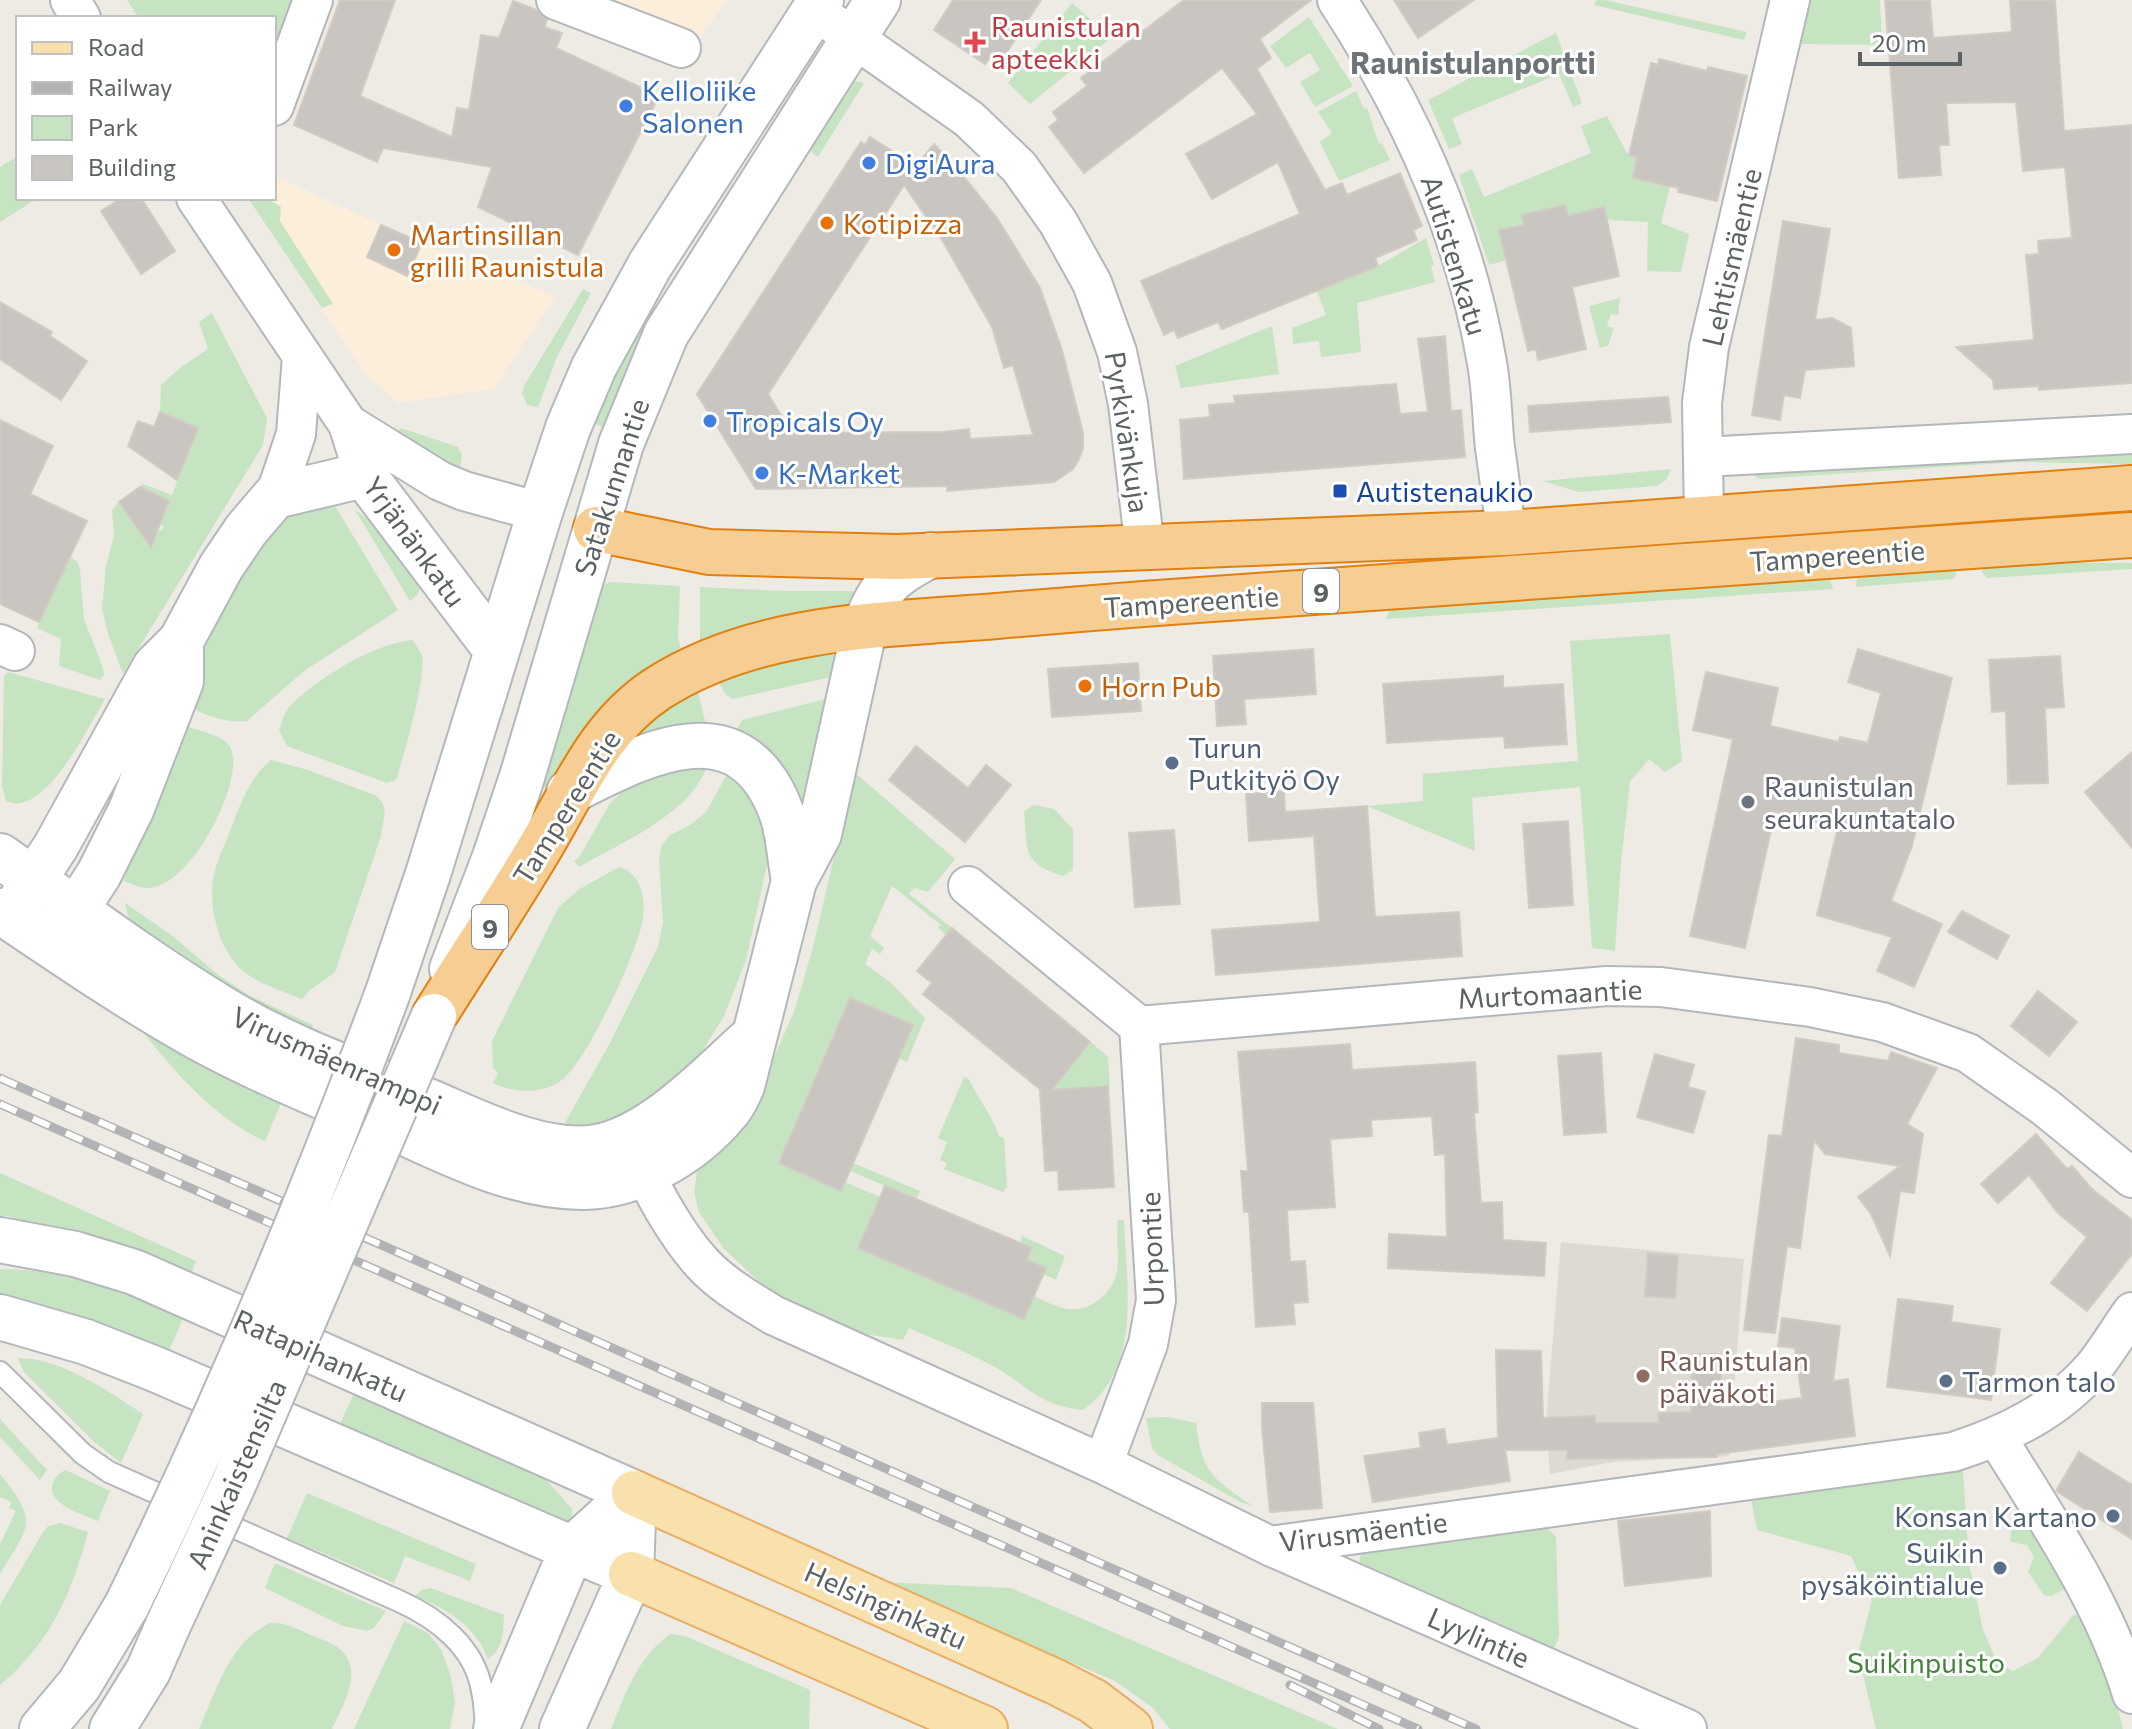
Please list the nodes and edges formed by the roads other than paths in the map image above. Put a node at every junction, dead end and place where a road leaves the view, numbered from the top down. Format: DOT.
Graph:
graph roads {
  1 [pos="313,0"];
  2 [pos="556,0"];
  3 [pos="878,0"];
  4 [pos="1337,0"];
  5 [pos="1790,0"];
  6 [pos="817,5"];
  7 [pos="854,37"];
  8 [pos="681,48"];
  9 [pos="276,101"];
  10 [pos="197,200"];
  11 [pos="302,357"];
  12 [pos="348,424"];
  13 [pos="2132,434"];
  14 [pos="1703,457"];
  15 [pos="364,475"];
  16 [pos="2132,488"];
  17 [pos="275,496"];
  18 [pos="540,512"];
  19 [pos="1704,517"];
  20 [pos="596,529"];
  21 [pos="1506,533"];
  22 [pos="2132,535"];
  23 [pos="1145,549"];
  24 [pos="931,555"];
  25 [pos="865,626"];
  26 [pos="181,641"];
  27 [pos="497,651"];
  28 [pos="569,792"];
  29 [pos="17,868"];
  30 [pos="794,881"];
  31 [pos="968,886"];
  32 [pos="76,909"];
  33 [pos="5,914"];
  34 [pos="52,946"];
  35 [pos="387,995"];
  36 [pos="434,1016"];
  37 [pos="1139,1026"];
  38 [pos="635,1155"];
  39 [pos="2132,1178"];
  40 [pos="0,1240"];
  41 [pos="2132,1312"];
  42 [pos="0,1317"];
  43 [pos="0,1372"];
  44 [pos="1997,1438"];
  45 [pos="1103,1464"];
  46 [pos="634,1493"];
  47 [pos="1270,1546"];
  48 [pos="572,1549"];
  49 [pos="631,1574"];
  50 [pos="2132,1694"];
  51 [pos="42,1729"];
  52 [pos="112,1729"];
  53 [pos="486,1729"];
  54 [pos="496,1729"];
  55 [pos="562,1729"];
  56 [pos="985,1729"];
  57 [pos="1130,1729"];
  58 [pos="1687,1729"];
  1 -- 9 [label="street"];
  2 -- 8 [label="street"];
  3 -- 7 [label="main road, Satakunnantie"];
  4 -- 21 [label="street, Autistenkatu"];
  5 -- 14 [label="street, Lehtismäentie"];
  6 -- 7 [label="street, Pyrkivänkuja"];
  6 -- 18 [label="main road, Satakunnantie"];
  7 -- 20 [label="main road, Satakunnantie"];
  7 -- 23 [label="street, Pyrkivänkuja"];
  10 -- 11 [label="street, Yrjänänkatu"];
  11 -- 12 [label="street, Yrjänänkatu"];
  11 -- 17 [label="street"];
  12 -- 15 [label="street, Yrjänänkatu"];
  12 -- 18 [label="street, Yrjänänkatu"];
  13 -- 14 [label="street"];
  14 -- 19 [label="street, Lehtismäentie"];
  15 -- 17 [label="main road"];
  15 -- 27 [label="main road, Yrjänänkatu"];
  16 -- 19 [label="highway, Tampereentie / 9"];
  17 -- 26 [label="main road"];
  18 -- 20 [label="main road, 9"];
  18 -- 27 [label="main road, Satakunnantie"];
  19 -- 21 [label="highway, Tampereentie / 9"];
  20 -- 24 [label="highway, Tampereentie / 9"];
  20 -- 36 [label="main road, Satakunnantie / 9"];
  21 -- 23 [label="highway, Tampereentie / 9"];
  22 -- 25 [label="highway, Tampereentie / 9"];
  23 -- 24 [label="highway, Tampereentie / 9"];
  24 -- 25 [label="main road"];
  25 -- 28 [label="highway, Tampereentie / 9"];
  25 -- 30 [label="main road"];
  26 -- 29 [label="main road"];
  26 -- 32 [label="main road"];
  27 -- 35 [label="main road, Satakunnantie"];
  28 -- 30 [label="main road"];
  28 -- 36 [label="highway, Tampereentie / 9"];
  29 -- 32 [label="main road, Virusmäenramppi"];
  29 -- 33 [label="main road"];
  30 -- 38 [label="main road"];
  31 -- 37 [label="street"];
  32 -- 34 [label="main road"];
  32 -- 38 [label="main road, Virusmäenramppi"];
  33 -- 34 [label="main road, Virusmäenramppi"];
  34 -- 38 [label="main road, Virusmäenramppi"];
  35 -- 51 [label="main road, Aninkaistensilta, bridge"];
  36 -- 52 [label="main road, Aninkaistensilta / 9, bridge"];
  37 -- 39 [label="street, Murtomaantie"];
  37 -- 45 [label="street, Urpontie"];
  38 -- 45 [label="street, Virusmäentie"];
  40 -- 46 [label="main road, Ratapihankatu"];
  41 -- 44 [label="street, Virusmäentie"];
  42 -- 48 [label="main road"];
  43 -- 53 [label="lane"];
  44 -- 47 [label="street, Virusmäentie"];
  44 -- 50 [label="street"];
  45 -- 47 [label="street, Virusmäentie"];
  46 -- 48 [label="main road"];
  46 -- 49 [label="main road"];
  46 -- 57 [label="main road, Helsinginkatu"];
  47 -- 58 [label="street, Lyylintie"];
  48 -- 49 [label="main road"];
  48 -- 54 [label="main road"];
  49 -- 55 [label="main road"];
  49 -- 56 [label="main road"];
}
